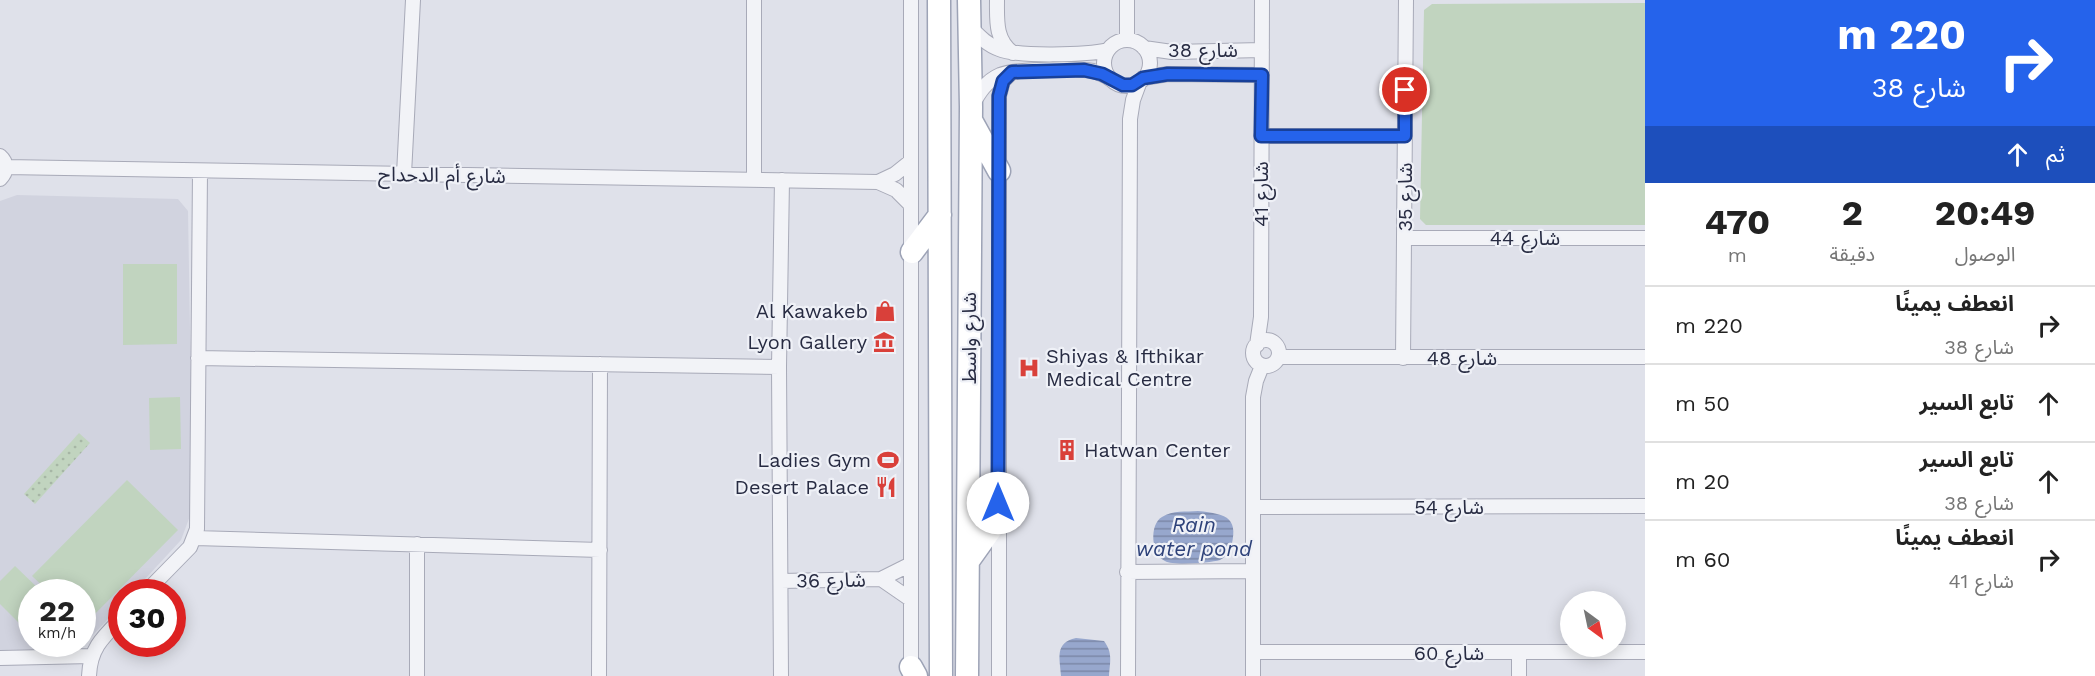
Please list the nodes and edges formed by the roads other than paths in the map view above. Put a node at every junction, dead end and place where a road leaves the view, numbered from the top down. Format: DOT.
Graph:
graph roads {
  1 [pos="413,0"];
  2 [pos="754,0"];
  3 [pos="911,0"];
  4 [pos="939,0"];
  5 [pos="969,0"];
  6 [pos="998,0"];
  7 [pos="1127,0"];
  8 [pos="1262,0"];
  9 [pos="1406,0"];
  10 [pos="969,25"];
  11 [pos="1127,40"];
  12 [pos="1144,48"];
  13 [pos="1108,50"];
  14 [pos="1262,50"];
  15 [pos="1013,53"];
  16 [pos="1012,72"];
  17 [pos="1262,75"];
  18 [pos="1142,79"];
  19 [pos="1112,80"];
  20 [pos="971,113"];
  21 [pos="1130,119"];
  22 [pos="1261,136"];
  23 [pos="1405,136"];
  24 [pos="910,162"];
  25 [pos="2,167"];
  26 [pos="200,171"];
  27 [pos="999,171"];
  28 [pos="404,174"];
  29 [pos="754,180"];
  30 [pos="782,180"];
  31 [pos="878,182"];
  32 [pos="910,204"];
  33 [pos="940,214"];
  34 [pos="1404,238"];
  35 [pos="1645,238"];
  36 [pos="912,252"];
  37 [pos="1261,317"];
  38 [pos="1271,342"];
  39 [pos="1257,345"];
  40 [pos="1279,357"];
  41 [pos="1645,357"];
  42 [pos="198,358"];
  43 [pos="1403,358"];
  44 [pos="600,364"];
  45 [pos="1262,366"];
  46 [pos="779,367"];
  47 [pos="1645,506"];
  48 [pos="1253,507"];
  49 [pos="998,519"];
  50 [pos="195,538"];
  51 [pos="417,544"];
  52 [pos="600,550"];
  53 [pos="968,561"];
  54 [pos="909,565"];
  55 [pos="1253,571"];
  56 [pos="1127,572"];
  57 [pos="159,579"];
  58 [pos="881,579"];
  59 [pos="781,581"];
  60 [pos="910,599"];
  61 [pos="108,632"];
  62 [pos="96,648"];
  63 [pos="1253,652"];
  64 [pos="1645,652"];
  65 [pos="1519,653"];
  66 [pos="46,657"];
  67 [pos="91,657"];
  68 [pos="0,658"];
  69 [pos="912,673"];
  70 [pos="89,676"];
  71 [pos="417,676"];
  72 [pos="599,676"];
  73 [pos="781,676"];
  74 [pos="940,676"];
  75 [pos="967,676"];
  76 [pos="999,676"];
  77 [pos="1128,676"];
  78 [pos="1253,676"];
  79 [pos="1519,676"];
  1 -- 28 [label="street"];
  2 -- 29 [label="street"];
  3 -- 24 [label="street"];
  4 -- 33 [label="main road, شارع واسط"];
  5 -- 10 [label="main road, شارع واسط"];
  6 -- 15 [label="street"];
  7 -- 11 [label="street"];
  8 -- 14 [label="street, شارع 41"];
  9 -- 23 [label="street, شارع 35"];
  10 -- 15 [label="street"];
  10 -- 20 [label="main road, شارع واسط"];
  11 -- 12 [label="street"];
  11 -- 13 [label="street"];
  12 -- 14 [label="street, شارع 38"];
  12 -- 18 [label="street"];
  13 -- 15 [label="street"];
  13 -- 19 [label="street"];
  14 -- 17 [label="street, شارع 41"];
  16 -- 19 [label="street"];
  16 -- 20 [label="street"];
  16 -- 27 [label="street"];
  17 -- 18 [label="street, شارع 38"];
  17 -- 22 [label="street, شارع 41"];
  18 -- 19 [label="street"];
  18 -- 21 [label="street"];
  19 -- 21 [label="street"];
  20 -- 27 [label="main road"];
  20 -- 53 [label="main road, شارع واسط"];
  21 -- 56 [label="street"];
  22 -- 23 [label="street"];
  22 -- 37 [label="street, شارع 41"];
  23 -- 34 [label="street, شارع 35"];
  24 -- 31 [label="street"];
  24 -- 32 [label="street"];
  25 -- 26 [label="street, شارع أم الدحداح"];
  26 -- 28 [label="street, شارع أم الدحداح"];
  26 -- 42 [label="street"];
  27 -- 49 [label="street"];
  28 -- 29 [label="street, شارع أم الدحداح"];
  29 -- 30 [label="street, شارع أم الدحداح"];
  30 -- 31 [label="street, شارع أم الدحداح"];
  30 -- 46 [label="street"];
  31 -- 32 [label="street, شارع أم الدحداح"];
  32 -- 36 [label="street"];
  33 -- 36 [label="main road"];
  33 -- 74 [label="main road, شارع واسط"];
  34 -- 35 [label="street, شارع 44"];
  34 -- 43 [label="street, شارع 35"];
  36 -- 54 [label="street"];
  37 -- 38 [label="street, شارع 41"];
  37 -- 39 [label="street, شارع 41"];
  38 -- 39 [label="street"];
  38 -- 40 [label="street"];
  39 -- 45 [label="street"];
  40 -- 43 [label="street, شارع 48"];
  40 -- 45 [label="street"];
  41 -- 43 [label="street, شارع 48"];
  42 -- 44 [label="street"];
  42 -- 50 [label="street"];
  44 -- 46 [label="street"];
  44 -- 52 [label="street"];
  45 -- 48 [label="street"];
  46 -- 59 [label="street"];
  47 -- 48 [label="street, شارع 54"];
  48 -- 55 [label="street"];
  49 -- 53 [label="main road"];
  49 -- 76 [label="street"];
  50 -- 51 [label="street"];
  50 -- 57 [label="street"];
  51 -- 52 [label="street"];
  51 -- 71 [label="street"];
  52 -- 72 [label="street"];
  53 -- 75 [label="main road, شارع واسط"];
  54 -- 58 [label="street, شارع 36"];
  54 -- 60 [label="street"];
  55 -- 56 [label="street"];
  55 -- 63 [label="street"];
  56 -- 77 [label="street"];
  58 -- 59 [label="street, شارع 36"];
  58 -- 60 [label="street, شارع 36"];
  59 -- 73 [label="street"];
  60 -- 69 [label="street"];
  61 -- 62 [label="street"];
  63 -- 65 [label="street, شارع 60"];
  63 -- 78 [label="street"];
  64 -- 65 [label="street, شارع 60"];
  65 -- 79 [label="street"];
  66 -- 68 [label="street"];
  67 -- 70 [label="street"];
}
